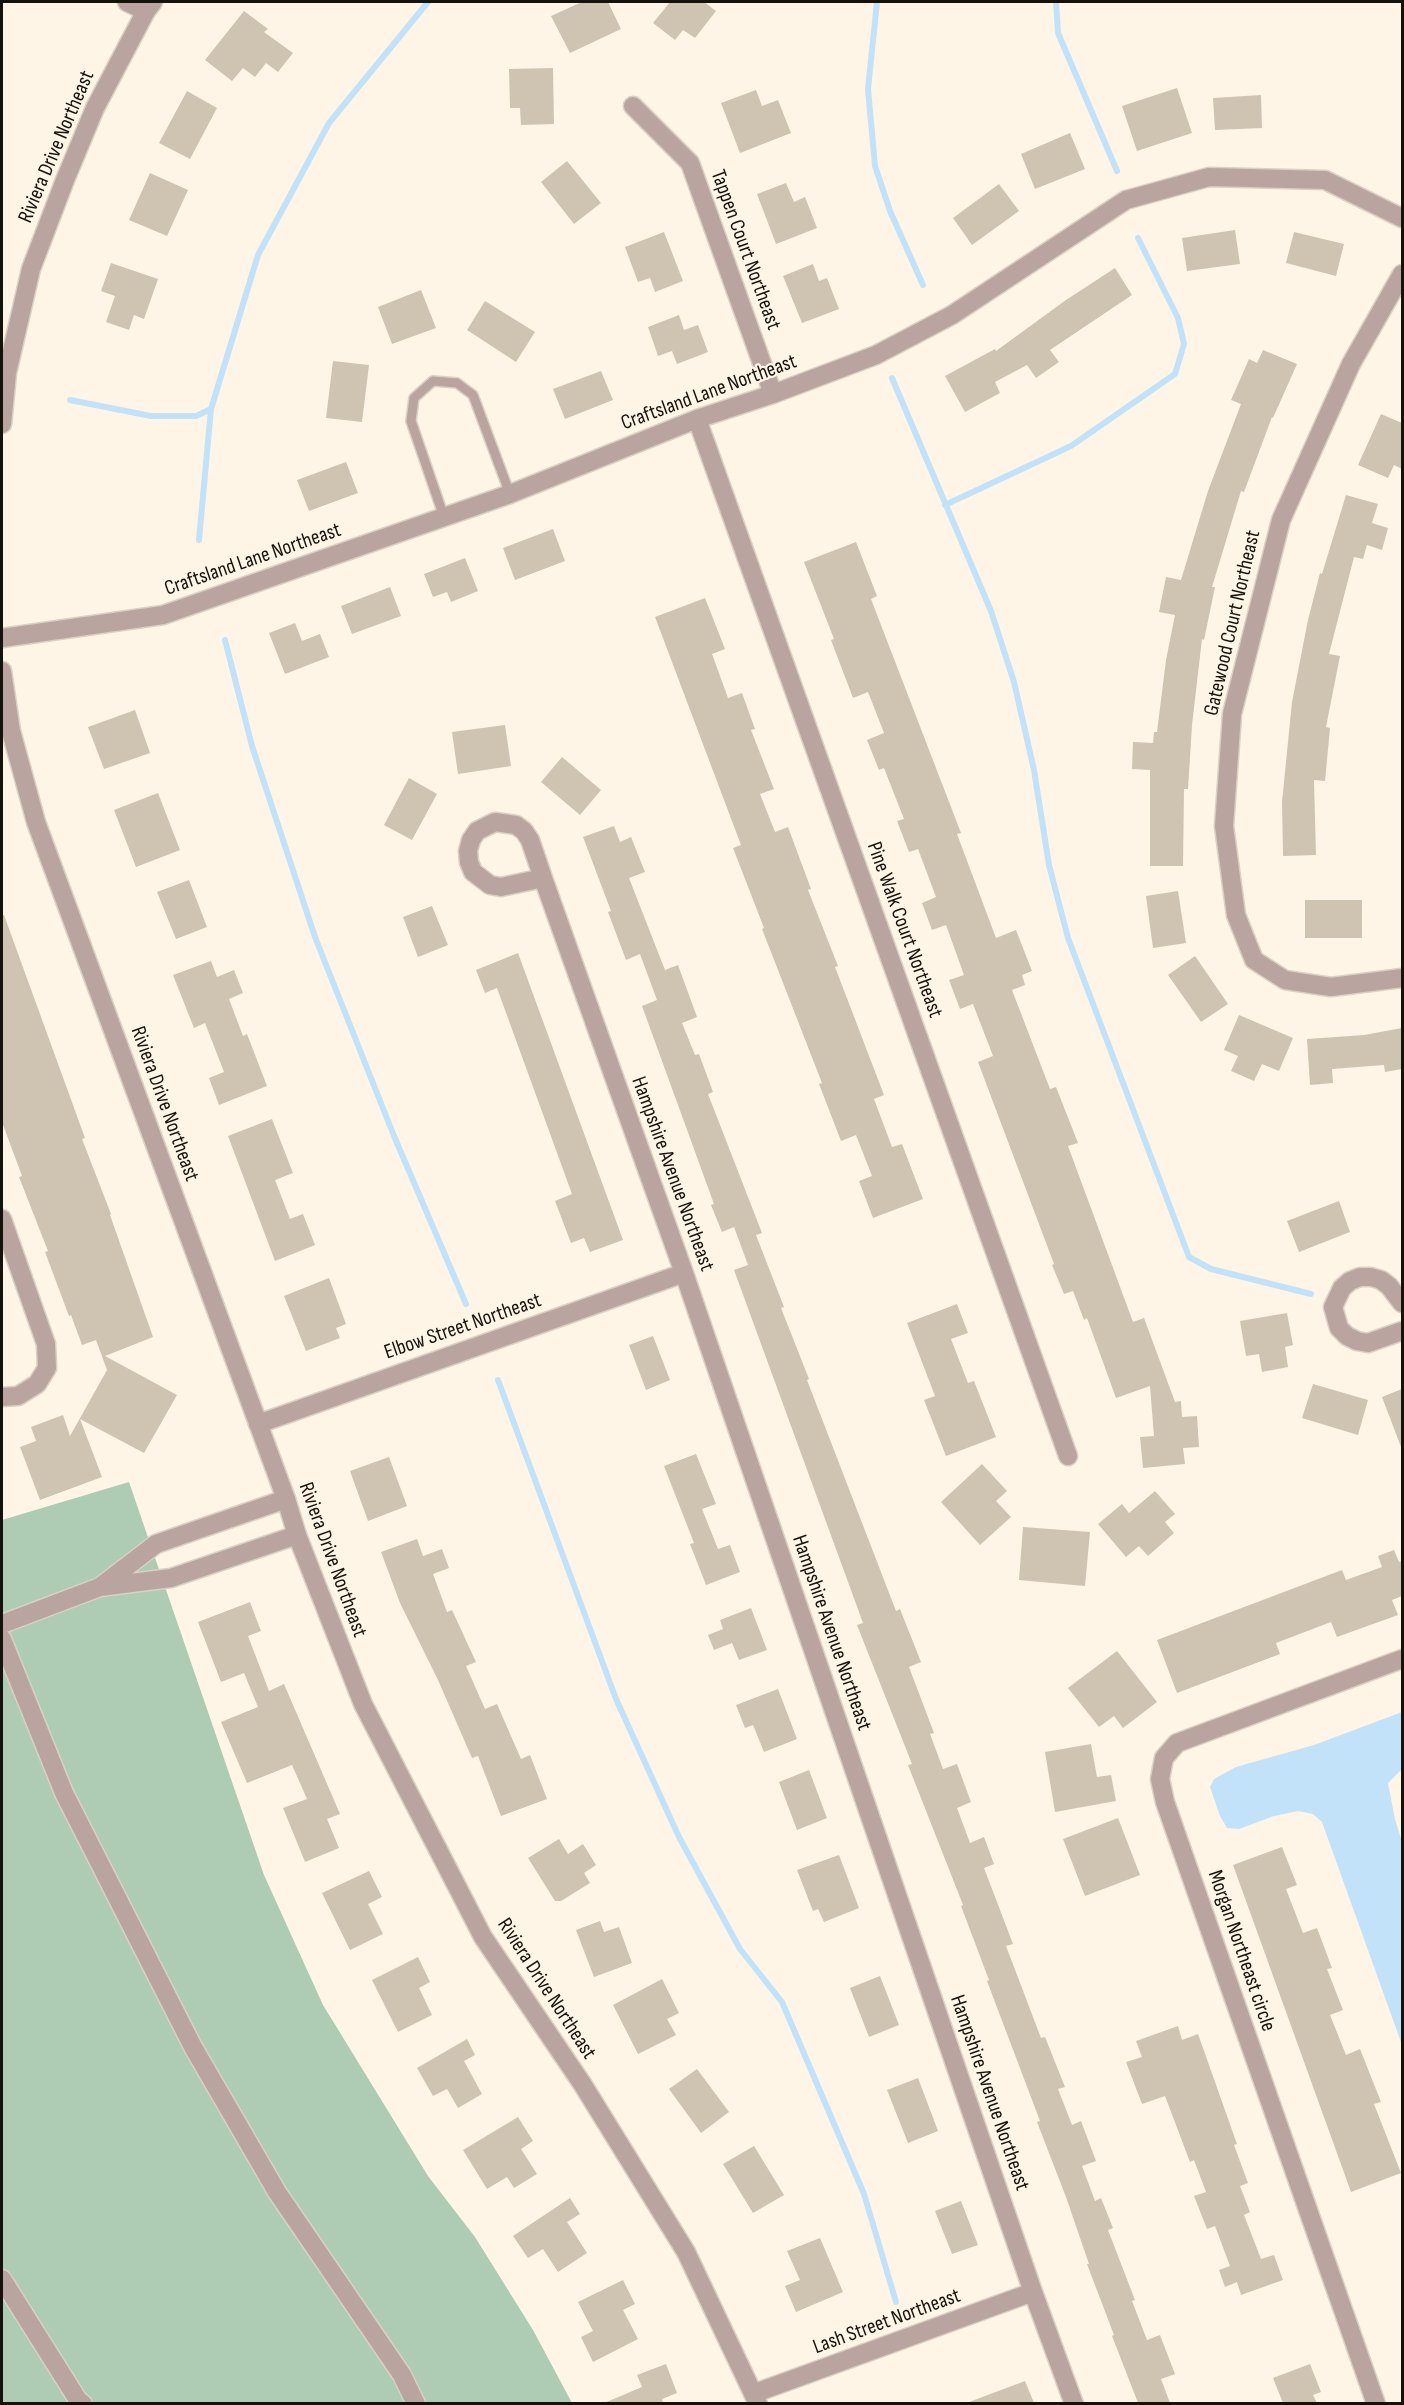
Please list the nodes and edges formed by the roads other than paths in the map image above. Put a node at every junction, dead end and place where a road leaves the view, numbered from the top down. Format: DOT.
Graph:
graph roads {
  1 [pos="127,2"];
  2 [pos="149,6"];
  3 [pos="633,105"];
  4 [pos="1402,218"];
  5 [pos="1402,273"];
  6 [pos="773,394"];
  7 [pos="697,419"];
  8 [pos="2,424"];
  9 [pos="510,494"];
  10 [pos="444,517"];
  11 [pos="2,638"];
  12 [pos="2,670"];
  13 [pos="543,878"];
  14 [pos="1402,978"];
  15 [pos="2,1219"];
  16 [pos="684,1274"];
  17 [pos="1402,1303"];
  18 [pos="1402,1331"];
  19 [pos="2,1397"];
  20 [pos="258,1424"];
  21 [pos="1068,1456"];
  22 [pos="286,1499"];
  23 [pos="297,1535"];
  24 [pos="100,1587"];
  25 [pos="2,1624"];
  26 [pos="2,1639"];
  27 [pos="1402,1659"];
  28 [pos="2,2279"];
  29 [pos="1033,2292"];
  30 [pos="757,2398"];
  31 [pos="83,2403"];
  32 [pos="416,2403"];
  33 [pos="1074,2403"];
  34 [pos="1376,2403"];
  1 -- 2 [label="street"];
  2 -- 8 [label="street, Riviera Drive Northeast"];
  3 -- 6 [label="street, Tappen Court Northeast"];
  4 -- 6 [label="street, Craftsland Lane Northeast"];
  5 -- 14 [label="street, Gatewood Court Northeast"];
  6 -- 7 [label="street, Craftsland Lane Northeast"];
  7 -- 9 [label="street, Craftsland Lane Northeast"];
  7 -- 21 [label="street, Pine Walk Court Northeast"];
  9 -- 10 [label="street, Craftsland Lane Northeast"];
  9 -- 10 [label="lane"];
  10 -- 11 [label="street, Craftsland Lane Northeast"];
  12 -- 20 [label="street, Riviera Drive Northeast"];
  13 -- 16 [label="street, Hampshire Avenue Northeast"];
  15 -- 19 [label="street"];
  16 -- 20 [label="street, Elbow Street Northeast"];
  16 -- 29 [label="street, Hampshire Avenue Northeast"];
  17 -- 18 [label="street"];
  20 -- 22 [label="street, Riviera Drive Northeast"];
  22 -- 23 [label="street, Riviera Drive Northeast"];
  22 -- 24 [label="street"];
  23 -- 24 [label="street"];
  23 -- 30 [label="street, Riviera Drive Northeast"];
  24 -- 25 [label="street"];
  26 -- 32 [label="street"];
  27 -- 34 [label="street, Morgan Northeast circle"];
  28 -- 31 [label="street"];
  29 -- 30 [label="street, Lash Street Northeast"];
  29 -- 33 [label="street, Hampshire Avenue Northeast"];
}
